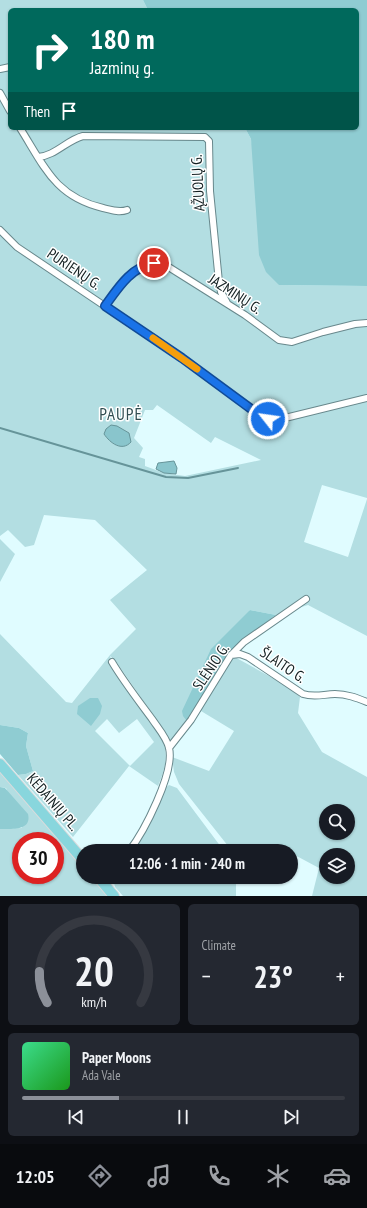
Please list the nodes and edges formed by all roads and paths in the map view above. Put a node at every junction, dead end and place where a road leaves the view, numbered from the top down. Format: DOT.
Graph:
graph roads {
  1 [pos="0,93"];
  2 [pos="8,107"];
  3 [pos="21,130"];
  4 [pos="38,156"];
  5 [pos="127,210"];
  6 [pos="0,230"];
  7 [pos="227,303"];
  8 [pos="105,306"];
  9 [pos="367,323"];
  10 [pos="367,398"];
  11 [pos="306,599"];
  12 [pos="231,655"];
  13 [pos="112,662"];
  14 [pos="367,702"];
  15 [pos="169,748"];
  16 [pos="0,764"];
  17 [pos="133,844"];
  18 [pos="76,852"];
  19 [pos="106,884"];
  20 [pos="114,896"];
  1 -- 2 [label="street"];
  3 -- 4 [label="street"];
  4 -- 5 [label="street"];
  4 -- 7 [label="street, ĄŽUOLŲ G."];
  6 -- 8 [label="street, PURIENŲ G."];
  7 -- 8 [label="street, JAZMINŲ G."];
  7 -- 9 [label="street, JAZMINŲ G."];
  8 -- 10 [label="street, PURIENŲ G."];
  11 -- 12 [label="street, SLĖNIO G."];
  12 -- 14 [label="street, ŠLAITO G."];
  12 -- 15 [label="street, SLĖNIO G."];
  13 -- 15 [label="street"];
  15 -- 17 [label="street"];
  16 -- 18 [label="main road, KĖDAINIŲ PL."];
  19 -- 20 [label="main road"];
}
